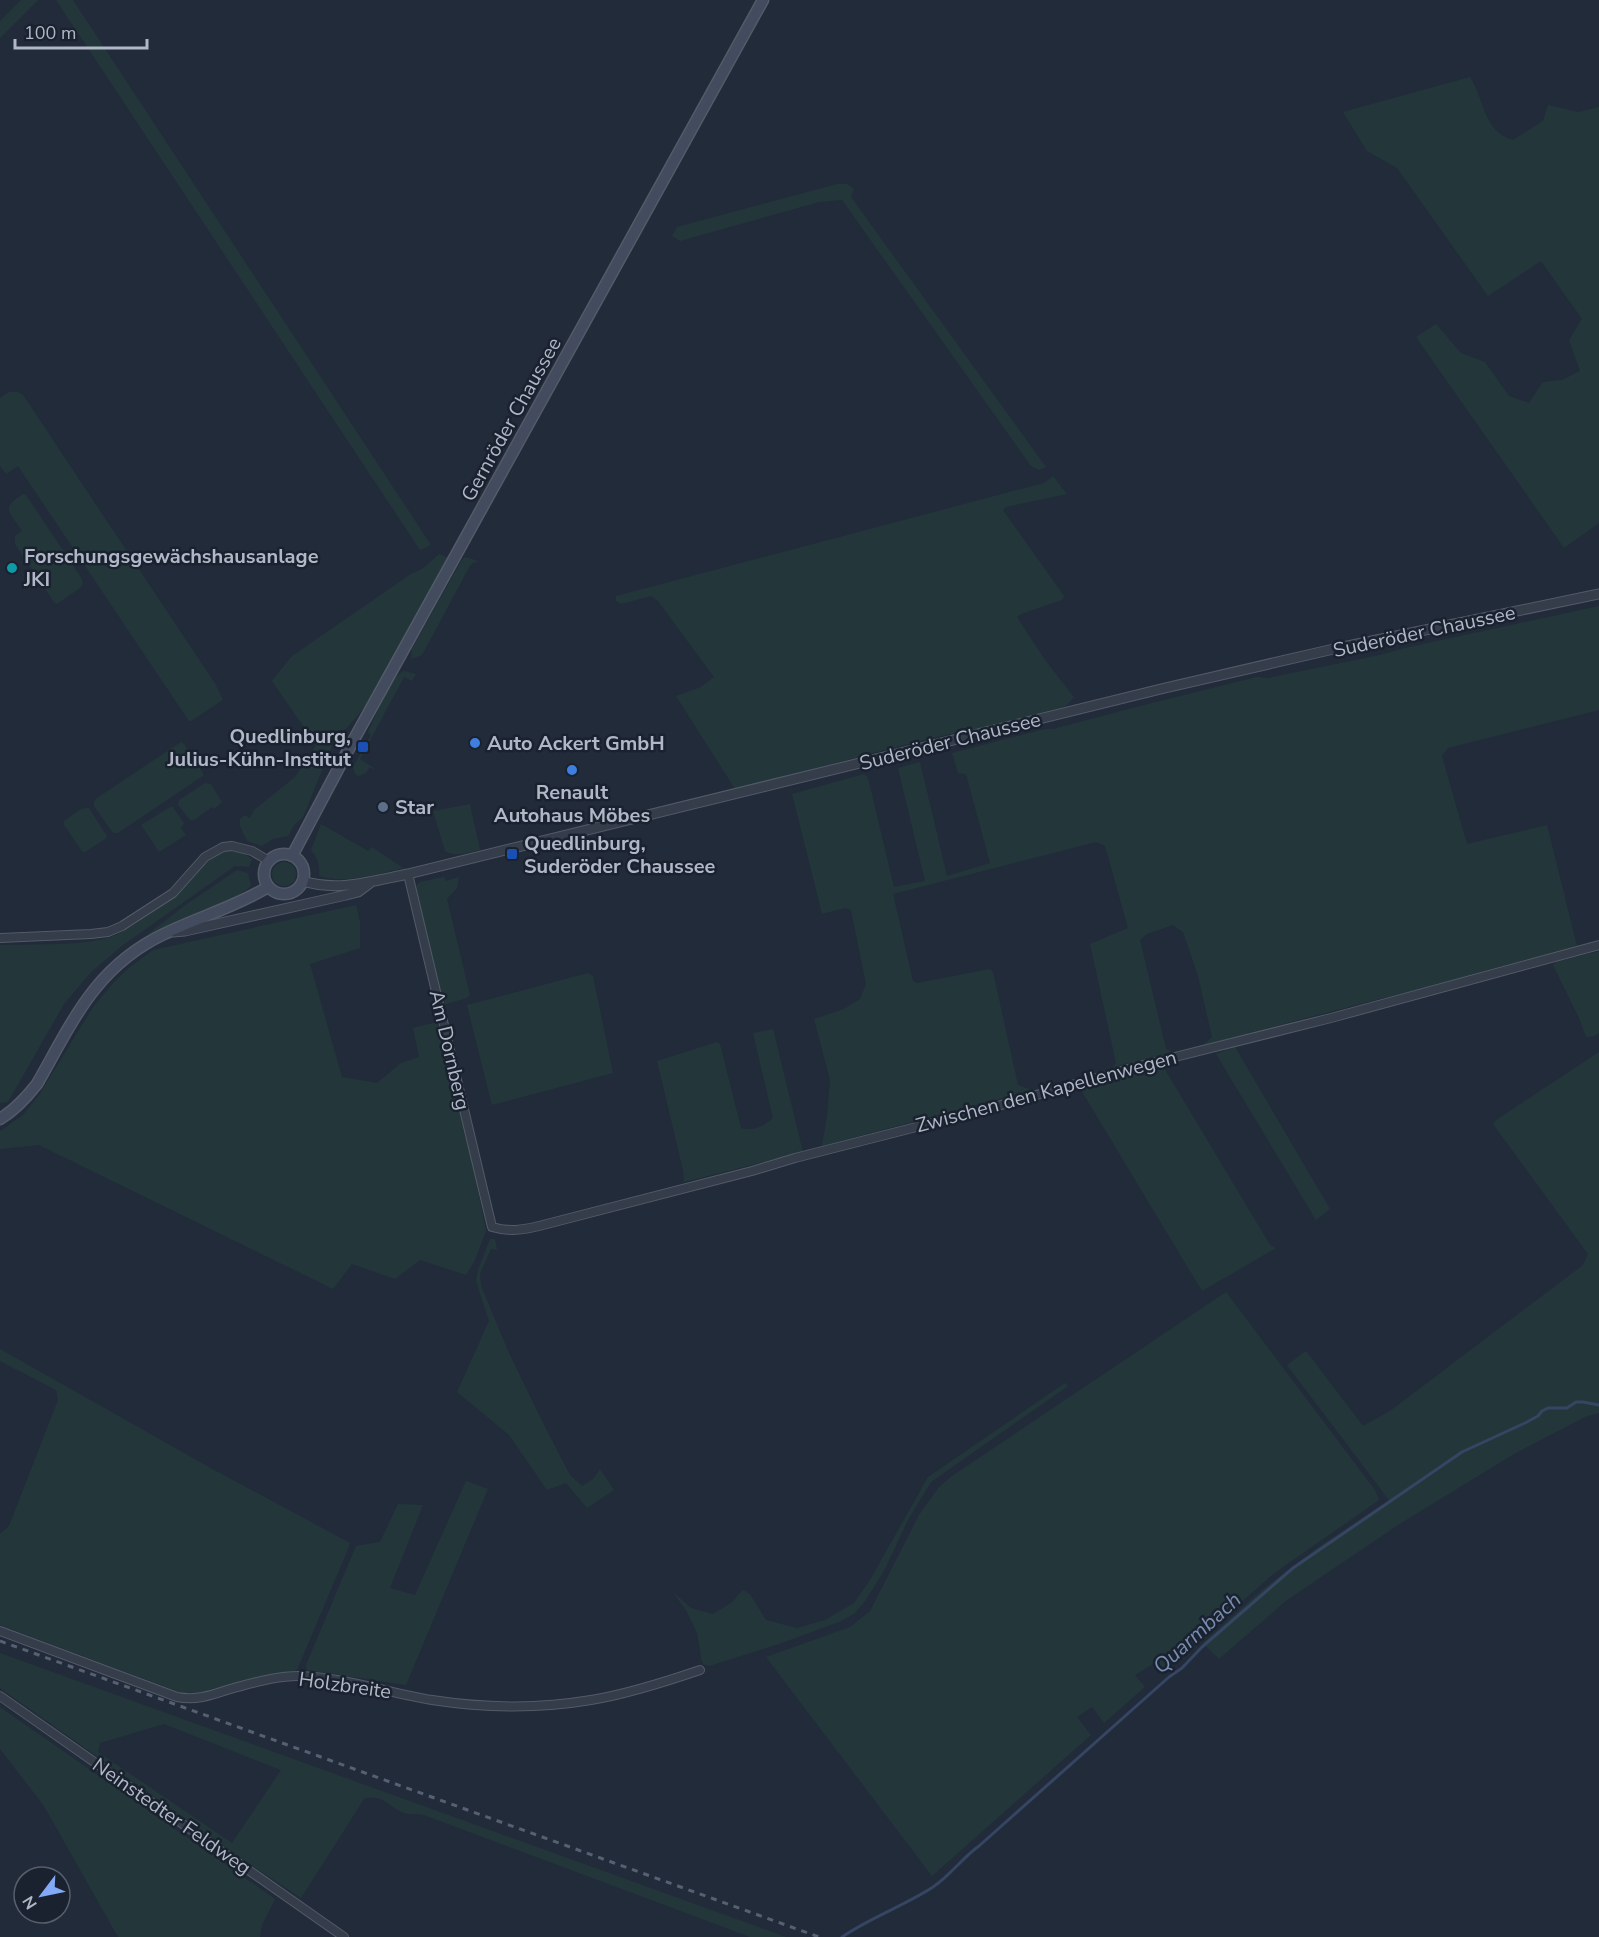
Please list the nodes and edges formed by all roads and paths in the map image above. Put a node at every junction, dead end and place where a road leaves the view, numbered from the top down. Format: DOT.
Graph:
graph roads {
  1 [pos="763,0"];
  2 [pos="1599,594"];
  3 [pos="292,856"];
  4 [pos="269,861"];
  5 [pos="408,874"];
  6 [pos="303,881"];
  7 [pos="373,881"];
  8 [pos="268,886"];
  9 [pos="167,932"];
  10 [pos="0,938"];
  11 [pos="1599,945"];
  12 [pos="0,1119"];
  13 [pos="492,1227"];
  14 [pos="0,1630"];
  15 [pos="700,1670"];
  16 [pos="0,1696"];
  17 [pos="344,1937"];
  1 -- 3 [label="main road, Gernröder Chaussee"];
  2 -- 5 [label="street, Suderöder Chaussee"];
  3 -- 4 [label="main road"];
  3 -- 6 [label="main road"];
  4 -- 8 [label="main road"];
  4 -- 10 [label="street"];
  5 -- 7 [label="street, Suderöder Chaussee"];
  5 -- 13 [label="street, Am Dornberg"];
  6 -- 7 [label="street, Suderöder Chaussee"];
  6 -- 8 [label="main road"];
  7 -- 9 [label="street"];
  8 -- 9 [label="main road"];
  9 -- 12 [label="main road"];
  11 -- 13 [label="street, Zwischen den Kapellenwegen"];
  14 -- 15 [label="street, Holzbreite"];
  16 -- 17 [label="street, Neinstedter Feldweg"];
}
